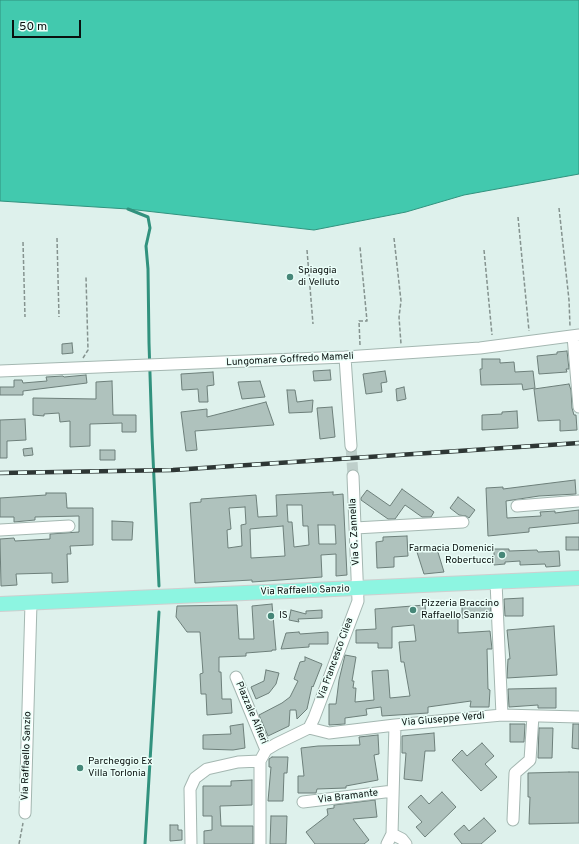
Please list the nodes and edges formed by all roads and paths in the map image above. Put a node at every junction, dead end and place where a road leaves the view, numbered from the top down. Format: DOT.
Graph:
graph roads {
  1 [pos="559,208"];
  2 [pos="518,217"];
  3 [pos="57,238"];
  4 [pos="394,238"];
  5 [pos="23,242"];
  6 [pos="360,247"];
  7 [pos="307,250"];
  8 [pos="484,250"];
  9 [pos="86,277"];
  10 [pos="25,317"];
  11 [pos="59,317"];
  12 [pos="313,324"];
  13 [pos="529,333"];
  14 [pos="574,333"];
  15 [pos="493,338"];
  16 [pos="401,344"];
  17 [pos="360,347"];
  18 [pos="345,357"];
  19 [pos="83,358"];
  20 [pos="0,371"];
  21 [pos="579,407"];
  22 [pos="351,446"];
  23 [pos="353,476"];
  24 [pos="579,501"];
  25 [pos="517,506"];
  26 [pos="463,522"];
  27 [pos="69,526"];
  28 [pos="355,528"];
  29 [pos="0,530"];
  30 [pos="579,578"];
  31 [pos="496,582"];
  32 [pos="358,589"];
  33 [pos="32,603"];
  34 [pos="0,604"];
  35 [pos="236,677"];
  36 [pos="502,715"];
  37 [pos="533,716"];
  38 [pos="579,718"];
  39 [pos="395,725"];
  40 [pos="309,728"];
  41 [pos="266,750"];
  42 [pos="260,761"];
  43 [pos="393,791"];
  44 [pos="303,802"];
  45 [pos="25,813"];
  46 [pos="513,820"];
  47 [pos="392,834"];
  48 [pos="19,844"];
  49 [pos="190,844"];
  50 [pos="260,844"];
  51 [pos="387,844"];
  52 [pos="406,844"];
  1 -- 14 [label="path"];
  2 -- 13 [label="path"];
  3 -- 11 [label="path"];
  4 -- 16 [label="path"];
  5 -- 10 [label="path"];
  6 -- 17 [label="path"];
  7 -- 12 [label="path"];
  8 -- 15 [label="path"];
  9 -- 19 [label="path"];
  14 -- 18 [label="street, Lungomare Goffredo Mameli"];
  14 -- 21 [label="street"];
  18 -- 20 [label="street, Lungomare Goffredo Mameli"];
  18 -- 22 [label="street"];
  23 -- 28 [label="street, Via G. Zannella"];
  24 -- 25 [label="street"];
  26 -- 28 [label="street"];
  27 -- 29 [label="street"];
  28 -- 32 [label="street, Via G. Zannella"];
  30 -- 31 [label="main road, Via Raffaello Sanzio"];
  31 -- 32 [label="main road, Via Raffaello Sanzio"];
  31 -- 36 [label="street"];
  32 -- 33 [label="main road, Via Raffaello Sanzio"];
  32 -- 40 [label="street, Via Francesco Cilea"];
  33 -- 34 [label="main road, Via Raffaello Sanzio"];
  33 -- 45 [label="street, Via Raffaello Sanzio"];
  35 -- 41 [label="street, Piazzale Alfieri"];
  36 -- 37 [label="street, Via Giuseppe Verdi"];
  36 -- 39 [label="street, Via Giuseppe Verdi"];
  37 -- 38 [label="street, Via Giuseppe Verdi"];
  37 -- 46 [label="street"];
  39 -- 40 [label="street, Via Giuseppe Verdi"];
  39 -- 43 [label="street, Via Bramante"];
  40 -- 41 [label="street"];
  41 -- 42 [label="street"];
  42 -- 49 [label="street"];
  42 -- 50 [label="street"];
  43 -- 44 [label="street, Via Bramante"];
  43 -- 47 [label="street, Via Bramante"];
  45 -- 48 [label="path"];
  47 -- 51 [label="street, Via Bramante"];
  47 -- 52 [label="street"];
}
